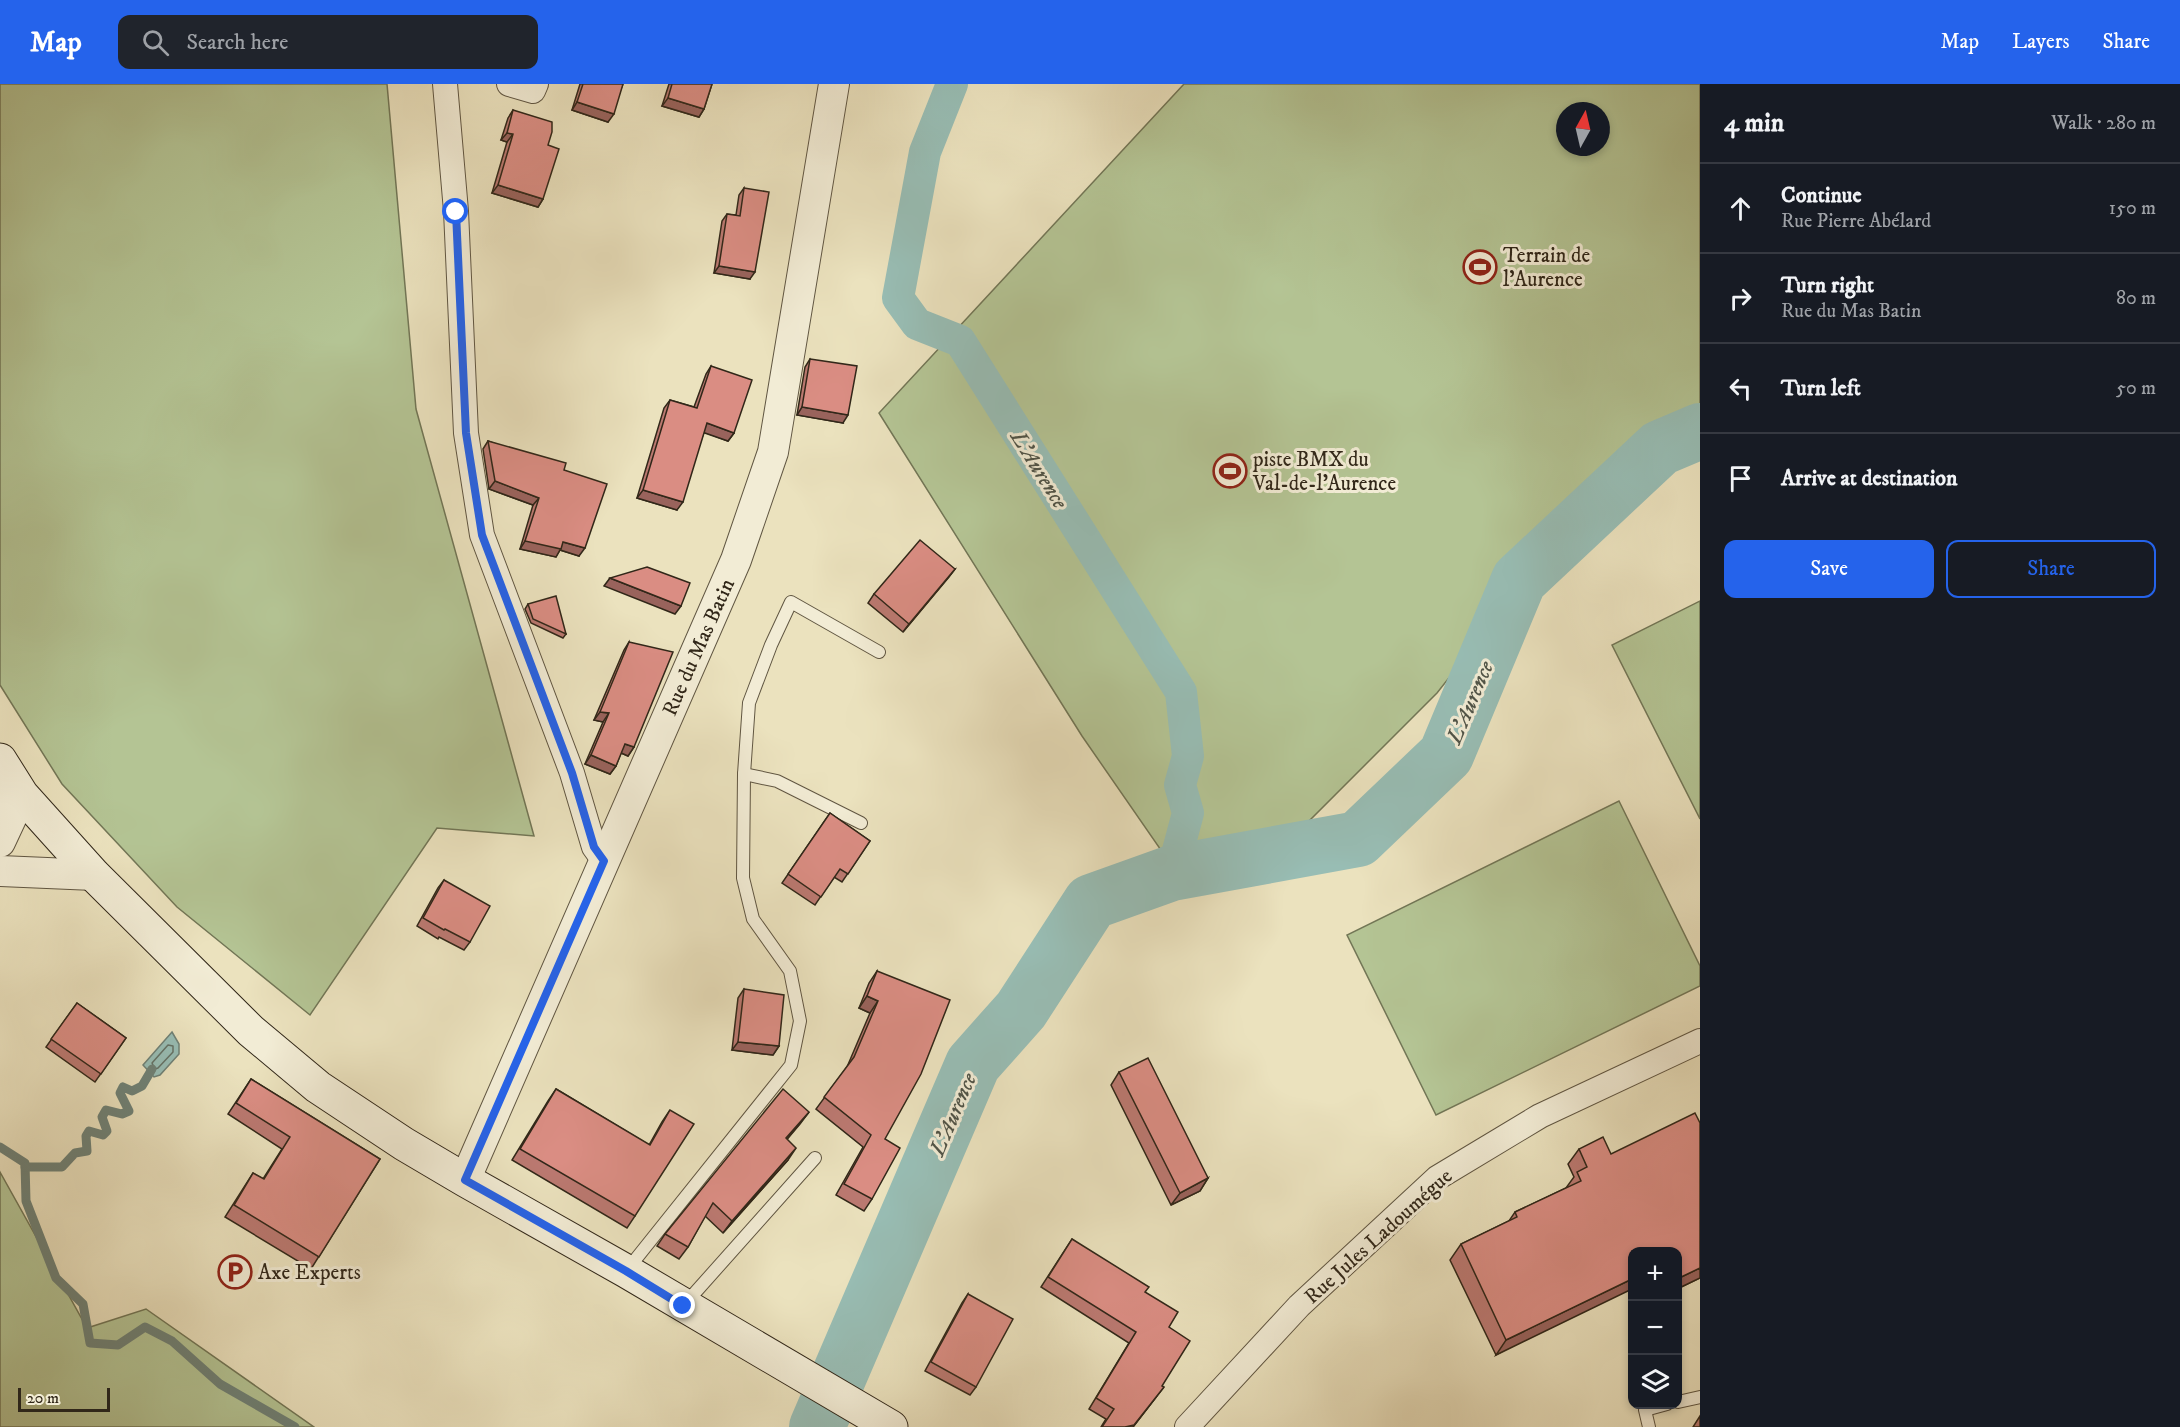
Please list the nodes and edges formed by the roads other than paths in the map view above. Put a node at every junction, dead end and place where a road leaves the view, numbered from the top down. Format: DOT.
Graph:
graph roads {
  1 [pos="444,84"];
  2 [pos="509,84"];
  3 [pos="536,84"];
  4 [pos="834,84"];
  5 [pos="879,652"];
  6 [pos="0,760"];
  7 [pos="744,774"];
  8 [pos="11,794"];
  9 [pos="861,823"];
  10 [pos="0,842"];
  11 [pos="604,861"];
  12 [pos="0,871"];
  13 [pos="94,875"];
  14 [pos="1700,1041"];
  15 [pos="815,1158"];
  16 [pos="465,1180"];
  17 [pos="626,1271"];
  18 [pos="683,1306"];
  19 [pos="1700,1396"];
  20 [pos="1682,1401"];
  21 [pos="1649,1409"];
  22 [pos="891,1427"];
  23 [pos="1187,1427"];
  24 [pos="1649,1427"];
  1 -- 11 [label="street"];
  2 -- 3 [label="street"];
  4 -- 11 [label="street, Rue du Mas Batin"];
  5 -- 7 [label="lane"];
  6 -- 8 [label="main road"];
  7 -- 9 [label="lane"];
  7 -- 17 [label="lane"];
  8 -- 10 [label="street"];
  8 -- 13 [label="main road"];
  11 -- 16 [label="street, Rue du Mas Batin"];
  12 -- 13 [label="street"];
  13 -- 16 [label="main road"];
  14 -- 23 [label="street, Rue Jules Ladoumégue"];
  15 -- 18 [label="lane"];
  16 -- 17 [label="main road"];
  17 -- 18 [label="main road"];
  18 -- 22 [label="main road"];
  19 -- 20 [label="lane"];
  21 -- 24 [label="lane"];
}
